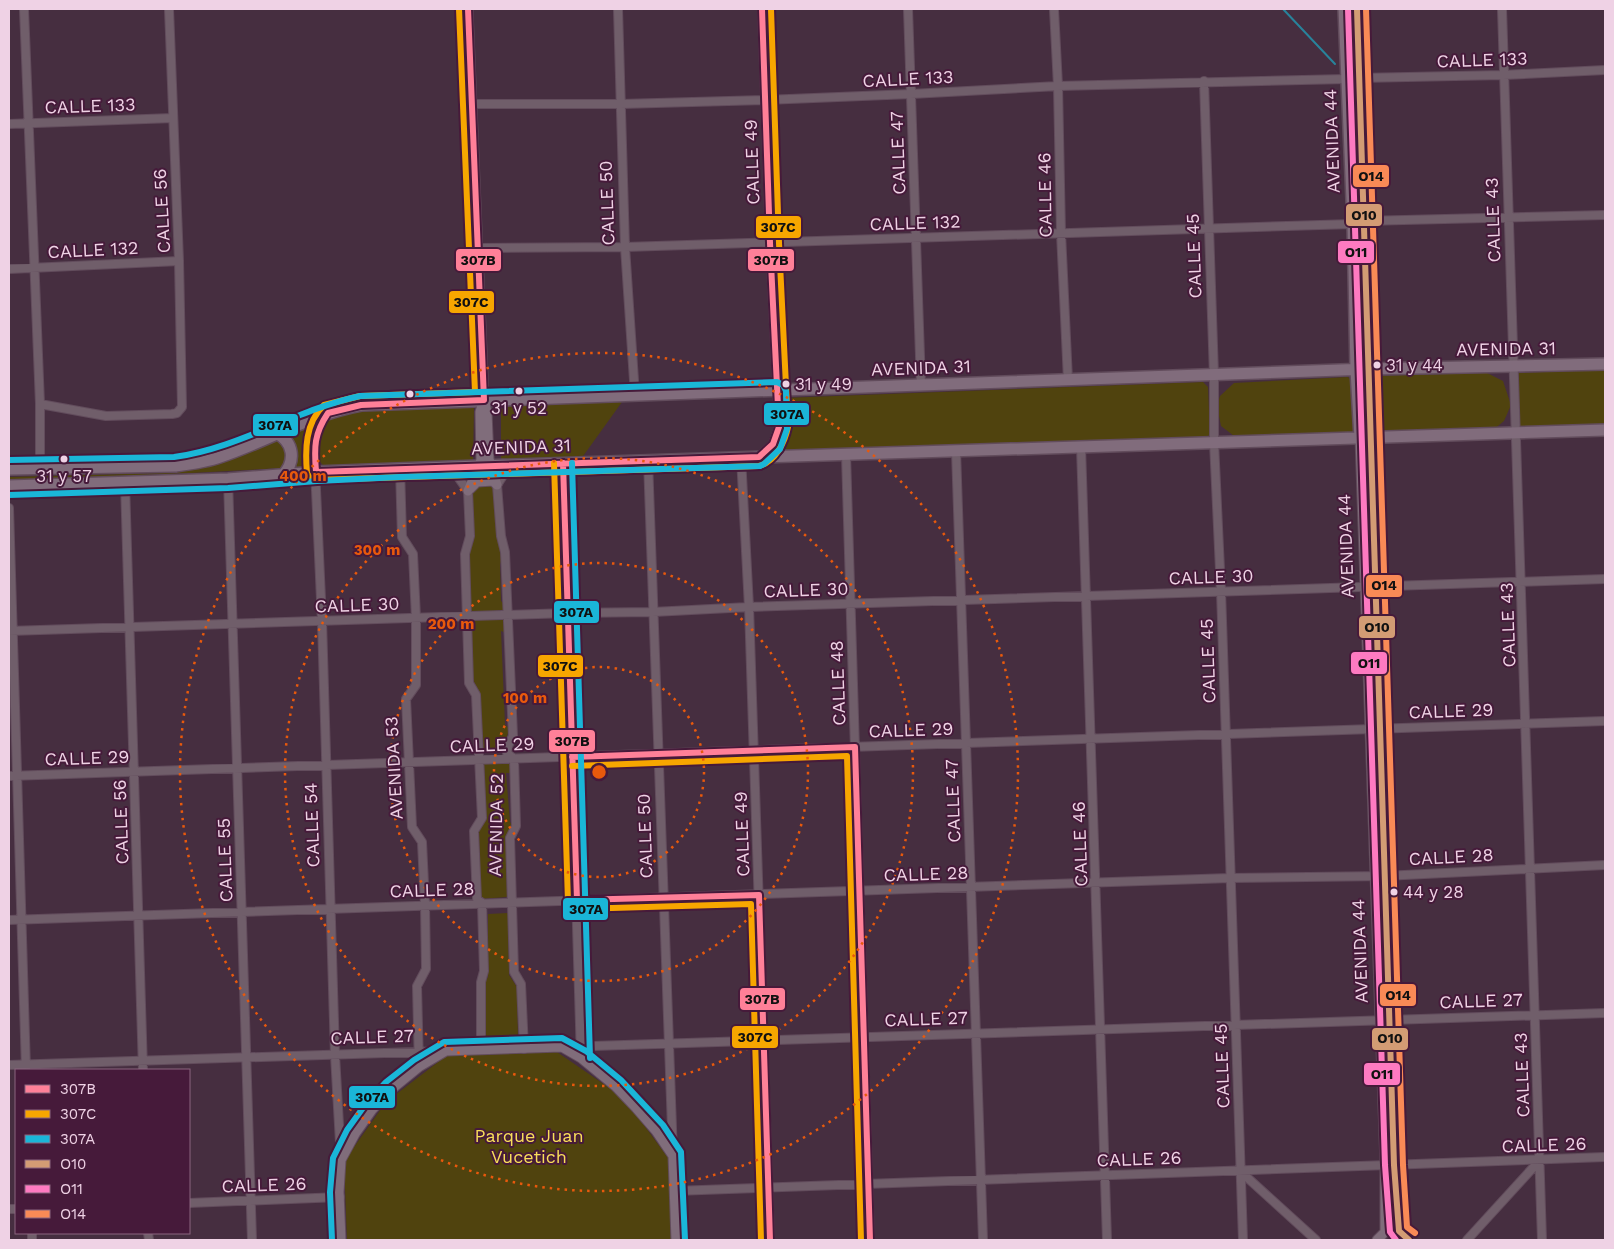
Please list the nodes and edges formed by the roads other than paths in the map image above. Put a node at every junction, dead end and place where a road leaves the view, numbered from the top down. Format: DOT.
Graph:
graph roads {
  1 [pos="24,9"];
  2 [pos="169,9"];
  3 [pos="468,9"];
  4 [pos="618,9"];
  5 [pos="762,9"];
  6 [pos="908,9"];
  7 [pos="1054,9"];
  8 [pos="1344,9"];
  9 [pos="1357,9"];
  10 [pos="1502,9"];
  11 [pos="1605,70"];
  12 [pos="1503,75"];
  13 [pos="1359,78"];
  14 [pos="1346,79"];
  15 [pos="1204,81"];
  16 [pos="1058,86"];
  17 [pos="911,94"];
  18 [pos="765,100"];
  19 [pos="471,104"];
  20 [pos="620,104"];
  21 [pos="173,118"];
  22 [pos="28,123"];
  23 [pos="9,124"];
  24 [pos="1605,215"];
  25 [pos="1508,218"];
  26 [pos="1358,222"];
  27 [pos="1208,228"];
  28 [pos="1061,233"];
  29 [pos="916,238"];
  30 [pos="770,243"];
  31 [pos="625,247"];
  32 [pos="478,248"];
  33 [pos="179,260"];
  34 [pos="33,268"];
  35 [pos="9,269"];
  36 [pos="1605,364"];
  37 [pos="1513,366"];
  38 [pos="1368,369"];
  39 [pos="1356,370"];
  40 [pos="1214,375"];
  41 [pos="1068,380"];
  42 [pos="921,385"];
  43 [pos="778,391"];
  44 [pos="635,395"];
  45 [pos="484,400"];
  46 [pos="40,404"];
  47 [pos="328,412"];
  48 [pos="1605,430"];
  49 [pos="276,433"];
  50 [pos="1516,433"];
  51 [pos="1365,438"];
  52 [pos="1214,442"];
  53 [pos="1081,447"];
  54 [pos="956,451"];
  55 [pos="846,455"];
  56 [pos="741,457"];
  57 [pos="759,457"];
  58 [pos="648,460"];
  59 [pos="563,463"];
  60 [pos="514,465"];
  61 [pos="479,466"];
  62 [pos="491,466"];
  63 [pos="452,467"];
  64 [pos="40,468"];
  65 [pos="400,468"];
  66 [pos="9,470"];
  67 [pos="316,472"];
  68 [pos="283,475"];
  69 [pos="228,479"];
  70 [pos="125,483"];
  71 [pos="497,485"];
  72 [pos="9,486"];
  73 [pos="468,491"];
  74 [pos="9,508"];
  75 [pos="1605,579"];
  76 [pos="1522,581"];
  77 [pos="1365,586"];
  78 [pos="1376,586"];
  79 [pos="1221,591"];
  80 [pos="1087,596"];
  81 [pos="961,600"];
  82 [pos="850,603"];
  83 [pos="749,607"];
  84 [pos="653,612"];
  85 [pos="568,613"];
  86 [pos="509,615"];
  87 [pos="467,616"];
  88 [pos="416,618"];
  89 [pos="322,621"];
  90 [pos="233,624"];
  91 [pos="129,627"];
  92 [pos="11,631"];
  93 [pos="1605,722"];
  94 [pos="1526,724"];
  95 [pos="1380,729"];
  96 [pos="1370,730"];
  97 [pos="1226,735"];
  98 [pos="1092,739"];
  99 [pos="966,744"];
  100 [pos="855,747"];
  101 [pos="753,751"];
  102 [pos="658,754"];
  103 [pos="572,757"];
  104 [pos="514,759"];
  105 [pos="480,760"];
  106 [pos="409,762"];
  107 [pos="326,765"];
  108 [pos="237,768"];
  109 [pos="134,772"];
  110 [pos="13,776"];
  111 [pos="1605,865"];
  112 [pos="1531,868"];
  113 [pos="1380,876"];
  114 [pos="1230,878"];
  115 [pos="1096,883"];
  116 [pos="971,888"];
  117 [pos="860,892"];
  118 [pos="759,895"];
  119 [pos="663,898"];
  120 [pos="577,900"];
  121 [pos="512,902"];
  122 [pos="482,903"];
  123 [pos="425,905"];
  124 [pos="331,908"];
  125 [pos="242,912"];
  126 [pos="138,915"];
  127 [pos="22,919"];
  128 [pos="9,920"];
  129 [pos="1605,1013"];
  130 [pos="1535,1015"];
  131 [pos="1380,1020"];
  132 [pos="1390,1020"];
  133 [pos="1235,1025"];
  134 [pos="1101,1030"];
  135 [pos="580,1031"];
  136 [pos="976,1034"];
  137 [pos="864,1038"];
  138 [pos="764,1041"];
  139 [pos="670,1044"];
  140 [pos="565,1047"];
  141 [pos="581,1047"];
  142 [pos="524,1049"];
  143 [pos="481,1050"];
  144 [pos="446,1051"];
  145 [pos="418,1052"];
  146 [pos="335,1055"];
  147 [pos="246,1058"];
  148 [pos="581,1058"];
  149 [pos="143,1061"];
  150 [pos="9,1065"];
  151 [pos="419,1067"];
  152 [pos="26,1068"];
  153 [pos="143,1069"];
  154 [pos="673,1156"];
  155 [pos="1605,1158"];
  156 [pos="341,1160"];
  157 [pos="1540,1160"];
  158 [pos="1389,1165"];
  159 [pos="1240,1170"];
  160 [pos="1105,1175"];
  161 [pos="981,1180"];
  162 [pos="869,1184"];
  163 [pos="768,1188"];
  164 [pos="674,1191"];
  165 [pos="340,1197"];
  166 [pos="251,1200"];
  167 [pos="190,1202"];
  168 [pos="1385,1232"];
  169 [pos="1398,1232"];
  170 [pos="252,1240"];
  171 [pos="341,1240"];
  172 [pos="676,1240"];
  173 [pos="770,1240"];
  174 [pos="870,1240"];
  175 [pos="983,1240"];
  176 [pos="1107,1240"];
  177 [pos="1242,1240"];
  178 [pos="1316,1240"];
  179 [pos="1377,1240"];
  180 [pos="1408,1240"];
  181 [pos="1467,1240"];
  182 [pos="1542,1240"];
  1 -- 22 [label="street"];
  2 -- 21 [label="street, CALLE 56"];
  3 -- 19 [label="main road, AVENIDA 52"];
  4 -- 20 [label="street, CALLE 50"];
  5 -- 18 [label="street, CALLE 49"];
  6 -- 17 [label="street, CALLE 47"];
  7 -- 16 [label="street, CALLE 46"];
  8 -- 14 [label="highway, AVENIDA 44"];
  9 -- 13 [label="highway, AVENIDA 44"];
  10 -- 12 [label="street, CALLE 43"];
  11 -- 12 [label="street, CALLE 133"];
  12 -- 13 [label="street, CALLE 133"];
  12 -- 25 [label="street, CALLE 43"];
  13 -- 26 [label="highway, AVENIDA 44"];
  14 -- 15 [label="street, CALLE 133"];
  14 -- 26 [label="highway, AVENIDA 44"];
  15 -- 16 [label="street, CALLE 133"];
  15 -- 27 [label="street, CALLE 45"];
  16 -- 17 [label="street, CALLE 133"];
  16 -- 28 [label="street, CALLE 46"];
  17 -- 18 [label="street, CALLE 133"];
  17 -- 29 [label="street, CALLE 47"];
  18 -- 20 [label="street, CALLE 133"];
  18 -- 30 [label="street, CALLE 49"];
  19 -- 20 [label="street, CALLE 133"];
  19 -- 32 [label="main road, AVENIDA 52"];
  20 -- 31 [label="street, CALLE 50"];
  21 -- 22 [label="street, CALLE 133"];
  21 -- 33 [label="street, CALLE 56"];
  22 -- 23 [label="street, CALLE 133"];
  22 -- 34 [label="street"];
  24 -- 25 [label="street, CALLE 132"];
  25 -- 26 [label="street, CALLE 132"];
  25 -- 37 [label="street, CALLE 43"];
  26 -- 27 [label="street, CALLE 132"];
  26 -- 38 [label="highway, AVENIDA 44"];
  26 -- 39 [label="highway, AVENIDA 44"];
  27 -- 28 [label="street, CALLE 132"];
  27 -- 40 [label="street, CALLE 45"];
  28 -- 29 [label="street, CALLE 132"];
  28 -- 41 [label="street, CALLE 46"];
  29 -- 30 [label="street, CALLE 132"];
  29 -- 42 [label="street, CALLE 47"];
  30 -- 31 [label="street, CALLE 132"];
  30 -- 43 [label="street, CALLE 49"];
  31 -- 32 [label="street, CALLE 132"];
  31 -- 44 [label="street, CALLE 50"];
  32 -- 45 [label="main road, AVENIDA 52"];
  33 -- 34 [label="street, CALLE 132"];
  33 -- 46 [label="street, CALLE 56"];
  34 -- 35 [label="street, CALLE 132"];
  34 -- 46 [label="street"];
  36 -- 37 [label="highway, AVENIDA 31"];
  37 -- 38 [label="highway, AVENIDA 31"];
  37 -- 50 [label="street, CALLE 43"];
  38 -- 39 [label="highway, AVENIDA 31"];
  38 -- 51 [label="highway, AVENIDA 44"];
  39 -- 40 [label="highway, AVENIDA 31"];
  39 -- 51 [label="highway, AVENIDA 44"];
  40 -- 41 [label="highway, AVENIDA 31"];
  40 -- 52 [label="street, CALLE 45"];
  41 -- 42 [label="highway, AVENIDA 31"];
  42 -- 43 [label="highway, AVENIDA 31"];
  43 -- 44 [label="highway, AVENIDA 31"];
  43 -- 57 [label="street, CALLE 49"];
  44 -- 45 [label="highway, AVENIDA 31"];
  45 -- 47 [label="highway, AVENIDA 31"];
  45 -- 61 [label="main road, AVENIDA 52"];
  45 -- 62 [label="main road, AVENIDA 52"];
  46 -- 64 [label="street"];
  47 -- 49 [label="highway, AVENIDA 31"];
  47 -- 67 [label="street, CALLE 54"];
  48 -- 50 [label="highway, AVENIDA 31"];
  49 -- 64 [label="highway, AVENIDA 31"];
  49 -- 68 [label="highway"];
  50 -- 51 [label="highway, AVENIDA 31"];
  50 -- 76 [label="street, CALLE 43"];
  51 -- 52 [label="highway, AVENIDA 31"];
  51 -- 77 [label="main road, AVENIDA 44"];
  51 -- 78 [label="main road, AVENIDA 44"];
  52 -- 53 [label="highway, AVENIDA 31"];
  52 -- 79 [label="street, CALLE 45"];
  53 -- 54 [label="highway, AVENIDA 31"];
  53 -- 80 [label="street, CALLE 46"];
  54 -- 55 [label="highway, AVENIDA 31"];
  54 -- 81 [label="street, CALLE 47"];
  55 -- 57 [label="highway, AVENIDA 31"];
  55 -- 82 [label="street, CALLE 48"];
  56 -- 57 [label="highway, AVENIDA 31"];
  56 -- 58 [label="highway, AVENIDA 31"];
  56 -- 83 [label="street, CALLE 49"];
  58 -- 59 [label="highway, AVENIDA 31"];
  58 -- 84 [label="street, CALLE 50"];
  59 -- 60 [label="highway, AVENIDA 31"];
  59 -- 85 [label="street"];
  60 -- 62 [label="highway, AVENIDA 31"];
  60 -- 71 [label="street"];
  61 -- 62 [label="highway, AVENIDA 31"];
  61 -- 63 [label="highway, AVENIDA 31"];
  61 -- 73 [label="main road, AVENIDA 52"];
  62 -- 71 [label="main road, AVENIDA 52"];
  63 -- 65 [label="highway, AVENIDA 31"];
  63 -- 73 [label="street"];
  64 -- 66 [label="highway, AVENIDA 31"];
  65 -- 67 [label="highway, AVENIDA 31"];
  65 -- 88 [label="street, AVENIDA 53"];
  67 -- 68 [label="highway, AVENIDA 31"];
  67 -- 89 [label="street, CALLE 54"];
  68 -- 69 [label="highway, AVENIDA 31"];
  69 -- 70 [label="highway, AVENIDA 31"];
  69 -- 90 [label="street, CALLE 55"];
  70 -- 72 [label="highway, AVENIDA 31"];
  70 -- 91 [label="street, CALLE 56"];
  71 -- 73 [label="main road"];
  71 -- 86 [label="street, AVENIDA 52"];
  73 -- 87 [label="street, AVENIDA 52"];
  74 -- 92 [label="street"];
  75 -- 76 [label="street, CALLE 30"];
  76 -- 78 [label="street, CALLE 30"];
  76 -- 94 [label="street, CALLE 43"];
  77 -- 78 [label="street, CALLE 30"];
  77 -- 79 [label="street, CALLE 30"];
  77 -- 96 [label="main road, AVENIDA 44"];
  78 -- 95 [label="main road, AVENIDA 44"];
  79 -- 80 [label="street, CALLE 30"];
  79 -- 97 [label="street, CALLE 45"];
  80 -- 81 [label="street, CALLE 30"];
  80 -- 98 [label="street, CALLE 46"];
  81 -- 82 [label="street, CALLE 30"];
  81 -- 99 [label="street, CALLE 47"];
  82 -- 83 [label="street, CALLE 30"];
  82 -- 100 [label="street, CALLE 48"];
  83 -- 84 [label="street, CALLE 30"];
  83 -- 101 [label="street, CALLE 49"];
  84 -- 85 [label="street, CALLE 30"];
  84 -- 102 [label="street, CALLE 50"];
  85 -- 86 [label="street, CALLE 30"];
  85 -- 103 [label="street"];
  86 -- 87 [label="street, CALLE 30"];
  86 -- 104 [label="street, AVENIDA 52"];
  87 -- 88 [label="street, CALLE 30"];
  87 -- 105 [label="street, AVENIDA 52"];
  88 -- 89 [label="street, CALLE 30"];
  88 -- 106 [label="street, AVENIDA 53"];
  89 -- 90 [label="street, CALLE 30"];
  89 -- 107 [label="street, CALLE 54"];
  90 -- 91 [label="street, CALLE 30"];
  90 -- 108 [label="street, CALLE 55"];
  91 -- 92 [label="street, CALLE 30"];
  91 -- 109 [label="street, CALLE 56"];
  92 -- 110 [label="street"];
  93 -- 94 [label="street, CALLE 29"];
  94 -- 95 [label="street, CALLE 29"];
  94 -- 112 [label="street, CALLE 43"];
  95 -- 96 [label="street, CALLE 29"];
  95 -- 113 [label="main road, AVENIDA 44"];
  96 -- 97 [label="street, CALLE 29"];
  96 -- 113 [label="main road, AVENIDA 44"];
  97 -- 98 [label="street, CALLE 29"];
  97 -- 114 [label="street, CALLE 45"];
  98 -- 99 [label="street, CALLE 29"];
  98 -- 115 [label="street, CALLE 46"];
  99 -- 100 [label="street, CALLE 29"];
  99 -- 116 [label="street, CALLE 47"];
  100 -- 101 [label="street, CALLE 29"];
  100 -- 117 [label="street, CALLE 48"];
  101 -- 102 [label="street, CALLE 29"];
  101 -- 118 [label="street, CALLE 49"];
  102 -- 103 [label="street, CALLE 29"];
  102 -- 119 [label="street, CALLE 50"];
  103 -- 104 [label="street, CALLE 29"];
  103 -- 120 [label="street"];
  104 -- 105 [label="street, CALLE 29"];
  104 -- 121 [label="street, AVENIDA 52"];
  105 -- 106 [label="street, CALLE 29"];
  105 -- 122 [label="street, AVENIDA 52"];
  106 -- 107 [label="street, CALLE 29"];
  106 -- 123 [label="street, AVENIDA 53"];
  107 -- 108 [label="street, CALLE 29"];
  107 -- 124 [label="street, CALLE 54"];
  108 -- 109 [label="street, CALLE 29"];
  108 -- 125 [label="street, CALLE 55"];
  109 -- 110 [label="street, CALLE 29"];
  109 -- 126 [label="street, CALLE 56"];
  110 -- 127 [label="street"];
  111 -- 112 [label="street, CALLE 28"];
  112 -- 113 [label="street, CALLE 28"];
  112 -- 130 [label="street, CALLE 43"];
  113 -- 114 [label="street, CALLE 28"];
  113 -- 131 [label="main road, AVENIDA 44"];
  113 -- 132 [label="main road, AVENIDA 44"];
  114 -- 115 [label="street, CALLE 28"];
  114 -- 133 [label="street, CALLE 45"];
  115 -- 116 [label="street, CALLE 28"];
  115 -- 134 [label="street, CALLE 46"];
  116 -- 117 [label="street, CALLE 28"];
  116 -- 136 [label="street, CALLE 47"];
  117 -- 118 [label="street, CALLE 28"];
  117 -- 137 [label="street, CALLE 48"];
  118 -- 119 [label="street, CALLE 28"];
  118 -- 138 [label="street, CALLE 49"];
  119 -- 120 [label="street, CALLE 28"];
  119 -- 139 [label="street, CALLE 50"];
  120 -- 121 [label="street, CALLE 28"];
  120 -- 135 [label="street"];
  121 -- 122 [label="street, CALLE 28"];
  121 -- 142 [label="street, AVENIDA 52"];
  122 -- 123 [label="street, CALLE 28"];
  122 -- 143 [label="street, AVENIDA 52"];
  123 -- 124 [label="street, CALLE 28"];
  123 -- 145 [label="street, AVENIDA 53"];
  124 -- 125 [label="street, CALLE 28"];
  124 -- 146 [label="street, CALLE 54"];
  125 -- 126 [label="street, CALLE 28"];
  125 -- 147 [label="street, CALLE 55"];
  126 -- 127 [label="street, CALLE 28"];
  126 -- 149 [label="street, CALLE 56"];
  127 -- 128 [label="street, CALLE 28"];
  127 -- 152 [label="street"];
  129 -- 130 [label="street, CALLE 27"];
  130 -- 132 [label="street, CALLE 27"];
  130 -- 157 [label="street, CALLE 43"];
  131 -- 132 [label="street, CALLE 27"];
  131 -- 133 [label="street, CALLE 27"];
  131 -- 158 [label="main road, AVENIDA 44"];
  132 -- 158 [label="main road, AVENIDA 44"];
  133 -- 134 [label="street, CALLE 27"];
  133 -- 159 [label="street, CALLE 45"];
  134 -- 136 [label="street, CALLE 27"];
  134 -- 160 [label="street, CALLE 46"];
  135 -- 140 [label="street"];
  135 -- 141 [label="street"];
  136 -- 137 [label="street, CALLE 27"];
  136 -- 161 [label="street, CALLE 47"];
  137 -- 138 [label="street, CALLE 27"];
  137 -- 162 [label="street, CALLE 48"];
  138 -- 139 [label="street, CALLE 27"];
  138 -- 163 [label="street, CALLE 49"];
  139 -- 141 [label="street, CALLE 27"];
  139 -- 154 [label="street, CALLE 50"];
  140 -- 141 [label="street, CALLE 27"];
  140 -- 142 [label="main road, CALLE 27"];
  140 -- 148 [label="main road"];
  141 -- 148 [label="street"];
  142 -- 143 [label="main road, CALLE 27"];
  143 -- 144 [label="main road, CALLE 27"];
  144 -- 145 [label="street, CALLE 27"];
  144 -- 151 [label="main road"];
  145 -- 146 [label="street, CALLE 27"];
  145 -- 151 [label="street, AVENIDA 53"];
  146 -- 147 [label="street, CALLE 27"];
  146 -- 156 [label="street, CALLE 54"];
  147 -- 149 [label="street, CALLE 27"];
  147 -- 166 [label="street, CALLE 55"];
  148 -- 154 [label="main road"];
  149 -- 152 [label="street, CALLE 27"];
  149 -- 153 [label="street, CALLE 56"];
  150 -- 152 [label="street, CALLE 27"];
  151 -- 156 [label="main road"];
  154 -- 164 [label="main road, CALLE 50"];
  155 -- 157 [label="street, CALLE 26"];
  156 -- 165 [label="main road, CALLE 54"];
  157 -- 158 [label="street, CALLE 26"];
  157 -- 181 [label="street"];
  157 -- 182 [label="street, CALLE 43"];
  158 -- 159 [label="street, CALLE 26"];
  158 -- 168 [label="main road, AVENIDA 44"];
  158 -- 169 [label="main road, AVENIDA 44"];
  159 -- 160 [label="street, CALLE 26"];
  159 -- 177 [label="street, CALLE 45"];
  159 -- 178 [label="street"];
  160 -- 161 [label="street, CALLE 26"];
  160 -- 176 [label="street, CALLE 46"];
  161 -- 162 [label="street, CALLE 26"];
  161 -- 175 [label="street, CALLE 47"];
  162 -- 163 [label="street, CALLE 26"];
  162 -- 174 [label="street, CALLE 48"];
  163 -- 164 [label="street, CALLE 26"];
  163 -- 173 [label="street, CALLE 49"];
  164 -- 172 [label="main road, CALLE 50"];
  165 -- 166 [label="street, CALLE 26"];
  165 -- 171 [label="main road, CALLE 54"];
  166 -- 167 [label="street, CALLE 26"];
  166 -- 170 [label="street, CALLE 55"];
  168 -- 169 [label="main road"];
  168 -- 179 [label="main road"];
  169 -- 180 [label="main road"];
}
